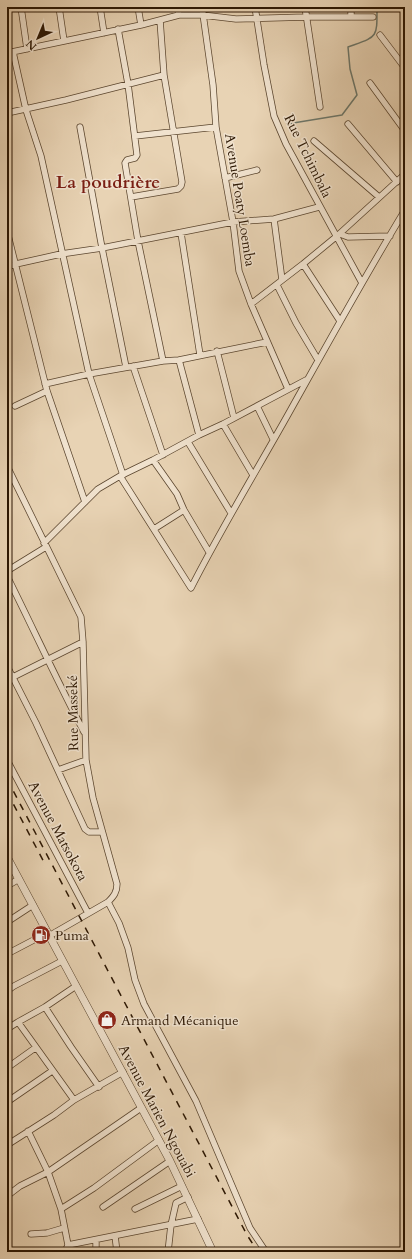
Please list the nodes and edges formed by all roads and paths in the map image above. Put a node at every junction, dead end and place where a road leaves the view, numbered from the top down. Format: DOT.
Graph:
graph roads {
  1 [pos="21,7"];
  2 [pos="59,7"];
  3 [pos="100,7"];
  4 [pos="138,7"];
  5 [pos="177,7"];
  6 [pos="202,7"];
  7 [pos="255,7"];
  8 [pos="305,7"];
  9 [pos="351,7"];
  10 [pos="179,15"];
  11 [pos="202,15"];
  12 [pos="306,17"];
  13 [pos="351,17"];
  14 [pos="373,17"];
  15 [pos="257,18"];
  16 [pos="160,20"];
  17 [pos="141,25"];
  18 [pos="118,29"];
  19 [pos="104,33"];
  20 [pos="380,35"];
  21 [pos="64,41"];
  22 [pos="27,49"];
  23 [pos="10,52"];
  24 [pos="405,68"];
  25 [pos="164,75"];
  26 [pos="370,83"];
  27 [pos="128,84"];
  28 [pos="320,107"];
  29 [pos="26,110"];
  30 [pos="7,114"];
  31 [pos="348,124"];
  32 [pos="80,127"];
  33 [pos="216,127"];
  34 [pos="405,131"];
  35 [pos="173,132"];
  36 [pos="135,136"];
  37 [pos="314,141"];
  38 [pos="257,170"];
  39 [pos="405,174"];
  40 [pos="224,178"];
  41 [pos="397,182"];
  42 [pos="131,198"];
  43 [pos="379,198"];
  44 [pos="319,207"];
  45 [pos="405,210"];
  46 [pos="274,219"];
  47 [pos="233,222"];
  48 [pos="7,231"];
  49 [pos="181,233"];
  50 [pos="339,235"];
  51 [pos="390,236"];
  52 [pos="138,241"];
  53 [pos="102,248"];
  54 [pos="61,254"];
  55 [pos="303,264"];
  56 [pos="16,265"];
  57 [pos="7,266"];
  58 [pos="282,280"];
  59 [pos="362,283"];
  60 [pos="276,285"];
  61 [pos="251,304"];
  62 [pos="340,321"];
  63 [pos="267,342"];
  64 [pos="217,351"];
  65 [pos="200,355"];
  66 [pos="179,360"];
  67 [pos="318,360"];
  68 [pos="163,361"];
  69 [pos="133,366"];
  70 [pos="126,367"];
  71 [pos="89,374"];
  72 [pos="307,380"];
  73 [pos="45,384"];
  74 [pos="288,389"];
  75 [pos="47,391"];
  76 [pos="15,406"];
  77 [pos="257,406"];
  78 [pos="234,418"];
  79 [pos="223,424"];
  80 [pos="198,435"];
  81 [pos="273,439"];
  82 [pos="188,442"];
  83 [pos="163,455"];
  84 [pos="153,460"];
  85 [pos="7,466"];
  86 [pos="122,475"];
  87 [pos="253,475"];
  88 [pos="85,502"];
  89 [pos="184,510"];
  90 [pos="231,513"];
  91 [pos="154,529"];
  92 [pos="45,545"];
  93 [pos="209,552"];
  94 [pos="7,572"];
  95 [pos="7,576"];
  96 [pos="83,642"];
  97 [pos="48,659"];
  98 [pos="7,666"];
  99 [pos="10,678"];
  100 [pos="85,734"];
  101 [pos="7,760"];
  102 [pos="86,760"];
  103 [pos="58,770"];
  104 [pos="102,832"];
  105 [pos="7,858"];
  106 [pos="18,879"];
  107 [pos="7,886"];
  108 [pos="108,902"];
  109 [pos="33,905"];
  110 [pos="88,913"];
  111 [pos="7,922"];
  112 [pos="48,934"];
  113 [pos="7,954"];
  114 [pos="62,961"];
  115 [pos="76,986"];
  116 [pos="7,991"];
  117 [pos="45,1007"];
  118 [pos="18,1022"];
  119 [pos="7,1029"];
  120 [pos="35,1048"];
  121 [pos="7,1068"];
  122 [pos="52,1071"];
  123 [pos="123,1072"];
  124 [pos="99,1087"];
  125 [pos="74,1100"];
  126 [pos="7,1102"];
  127 [pos="141,1108"];
  128 [pos="28,1131"];
  129 [pos="159,1140"];
  130 [pos="7,1145"];
  131 [pos="170,1161"];
  132 [pos="48,1172"];
  133 [pos="182,1186"];
  134 [pos="7,1196"];
  135 [pos="188,1197"];
  136 [pos="103,1208"];
  137 [pos="61,1209"];
  138 [pos="135,1209"];
  139 [pos="198,1219"];
  140 [pos="171,1225"];
  141 [pos="64,1228"];
  142 [pos="31,1234"];
  143 [pos="115,1236"];
  144 [pos="96,1240"];
  145 [pos="66,1249"];
  146 [pos="57,1252"];
  147 [pos="96,1252"];
  148 [pos="117,1252"];
  149 [pos="168,1252"];
  150 [pos="213,1252"];
  151 [pos="266,1252"];
  1 -- 22 [label="street"];
  2 -- 21 [label="street"];
  3 -- 19 [label="street"];
  4 -- 17 [label="street"];
  5 -- 10 [label="street"];
  6 -- 11 [label="street, Avenue Poaty Loemba"];
  7 -- 15 [label="street, Rue Tchimbala"];
  8 -- 12 [label="street"];
  9 -- 13 [label="street"];
  10 -- 11 [label="street"];
  10 -- 16 [label="street"];
  11 -- 15 [label="street"];
  11 -- 33 [label="street, Avenue Poaty Loemba"];
  12 -- 13 [label="street"];
  12 -- 15 [label="street"];
  12 -- 28 [label="street"];
  13 -- 14 [label="street"];
  15 -- 44 [label="street, Rue Tchimbala"];
  16 -- 17 [label="street"];
  16 -- 25 [label="street"];
  17 -- 18 [label="street"];
  18 -- 19 [label="street"];
  18 -- 27 [label="street"];
  19 -- 21 [label="street"];
  20 -- 24 [label="street"];
  21 -- 22 [label="street"];
  22 -- 23 [label="street"];
  23 -- 29 [label="street"];
  25 -- 27 [label="street"];
  25 -- 35 [label="street"];
  26 -- 34 [label="street"];
  27 -- 29 [label="street"];
  27 -- 36 [label="street"];
  29 -- 30 [label="street"];
  29 -- 54 [label="street"];
  31 -- 41 [label="street"];
  32 -- 53 [label="street"];
  33 -- 35 [label="street"];
  33 -- 40 [label="street, Avenue Poaty Loemba"];
  35 -- 36 [label="street"];
  35 -- 42 [label="street"];
  36 -- 42 [label="street"];
  37 -- 43 [label="street"];
  38 -- 40 [label="street"];
  39 -- 41 [label="street"];
  40 -- 47 [label="street, Avenue Poaty Loemba"];
  41 -- 43 [label="street"];
  42 -- 52 [label="street"];
  43 -- 50 [label="street"];
  44 -- 46 [label="street"];
  44 -- 50 [label="street, Rue Tchimbala"];
  45 -- 51 [label="street"];
  46 -- 47 [label="street"];
  46 -- 58 [label="street"];
  47 -- 49 [label="street"];
  47 -- 61 [label="street, Avenue Poaty Loemba"];
  48 -- 56 [label="street"];
  49 -- 52 [label="street"];
  49 -- 65 [label="street"];
  50 -- 51 [label="street"];
  50 -- 55 [label="street"];
  50 -- 59 [label="street, Rue Tchimbala"];
  51 -- 59 [label="street"];
  52 -- 53 [label="street"];
  52 -- 68 [label="street"];
  53 -- 54 [label="street"];
  53 -- 70 [label="street"];
  54 -- 56 [label="street"];
  54 -- 71 [label="street"];
  55 -- 58 [label="street"];
  55 -- 62 [label="street"];
  56 -- 57 [label="street"];
  56 -- 73 [label="street"];
  58 -- 60 [label="street"];
  59 -- 62 [label="street"];
  60 -- 61 [label="street"];
  60 -- 67 [label="street"];
  61 -- 63 [label="street, Avenue Poaty Loemba"];
  62 -- 67 [label="street"];
  63 -- 64 [label="street"];
  63 -- 74 [label="street, Avenue Poaty Loemba"];
  64 -- 65 [label="street"];
  64 -- 78 [label="street"];
  65 -- 66 [label="street"];
  66 -- 68 [label="street"];
  66 -- 80 [label="street"];
  67 -- 72 [label="street"];
  68 -- 69 [label="street"];
  69 -- 70 [label="street"];
  69 -- 83 [label="street"];
  70 -- 71 [label="street"];
  71 -- 73 [label="street"];
  71 -- 86 [label="street"];
  72 -- 74 [label="street"];
  72 -- 81 [label="street"];
  73 -- 75 [label="street"];
  74 -- 77 [label="street"];
  75 -- 76 [label="street"];
  75 -- 88 [label="street"];
  77 -- 78 [label="street"];
  77 -- 81 [label="street"];
  78 -- 79 [label="street"];
  79 -- 80 [label="street"];
  79 -- 87 [label="street"];
  80 -- 82 [label="street"];
  81 -- 87 [label="street"];
  82 -- 83 [label="street"];
  82 -- 90 [label="street"];
  83 -- 84 [label="street"];
  84 -- 86 [label="street"];
  84 -- 89 [label="street"];
  85 -- 92 [label="street, Rue Masseké"];
  86 -- 88 [label="street"];
  86 -- 91 [label="street"];
  87 -- 90 [label="street"];
  88 -- 92 [label="street"];
  89 -- 91 [label="street"];
  89 -- 93 [label="street"];
  90 -- 93 [label="street"];
  91 -- 93 [label="street"];
  92 -- 94 [label="street"];
  92 -- 96 [label="street, Rue Masseké"];
  95 -- 97 [label="street"];
  96 -- 97 [label="street"];
  96 -- 100 [label="street, Rue Masseké"];
  97 -- 99 [label="street"];
  97 -- 100 [label="street"];
  98 -- 99 [label="street"];
  99 -- 103 [label="street"];
  100 -- 102 [label="street, Rue Masseké"];
  101 -- 110 [label="street, Avenue Matsokota"];
  102 -- 103 [label="street"];
  102 -- 104 [label="street, Rue Masseké"];
  103 -- 104 [label="street"];
  104 -- 108 [label="street, Rue Masseké"];
  105 -- 106 [label="street, Avenue Marien Ngouabi"];
  106 -- 107 [label="street"];
  106 -- 109 [label="street, Avenue Marien Ngouabi"];
  108 -- 110 [label="street"];
  108 -- 151 [label="street"];
  109 -- 111 [label="street"];
  109 -- 112 [label="street, Avenue Marien Ngouabi"];
  110 -- 112 [label="street"];
  112 -- 113 [label="street"];
  112 -- 114 [label="street, Avenue Marien Ngouabi"];
  114 -- 115 [label="street, Avenue Marien Ngouabi"];
  114 -- 116 [label="street"];
  115 -- 117 [label="street"];
  115 -- 123 [label="street, Avenue Marien Ngouabi"];
  117 -- 118 [label="street"];
  117 -- 124 [label="street"];
  118 -- 119 [label="street"];
  118 -- 120 [label="street"];
  120 -- 121 [label="street"];
  120 -- 122 [label="street"];
  122 -- 125 [label="street"];
  122 -- 126 [label="street"];
  123 -- 124 [label="street"];
  123 -- 127 [label="street, Avenue Marien Ngouabi"];
  124 -- 125 [label="street"];
  125 -- 128 [label="street"];
  127 -- 129 [label="street, Avenue Marien Ngouabi"];
  127 -- 132 [label="street"];
  128 -- 130 [label="street"];
  128 -- 132 [label="street"];
  129 -- 131 [label="street, Avenue Marien Ngouabi"];
  129 -- 137 [label="street"];
  131 -- 133 [label="street, Avenue Marien Ngouabi"];
  131 -- 136 [label="street"];
  132 -- 134 [label="street"];
  132 -- 137 [label="street"];
  133 -- 135 [label="street, Avenue Marien Ngouabi"];
  133 -- 138 [label="street"];
  135 -- 139 [label="street, Avenue Marien Ngouabi"];
  135 -- 140 [label="street"];
  137 -- 141 [label="street"];
  139 -- 140 [label="street"];
  139 -- 150 [label="street, Avenue Marien Ngouabi"];
  140 -- 143 [label="street"];
  140 -- 149 [label="street"];
  141 -- 142 [label="street"];
  141 -- 145 [label="street"];
  143 -- 144 [label="street"];
  143 -- 148 [label="street"];
  144 -- 145 [label="street"];
  144 -- 147 [label="street"];
  145 -- 146 [label="street"];
}
